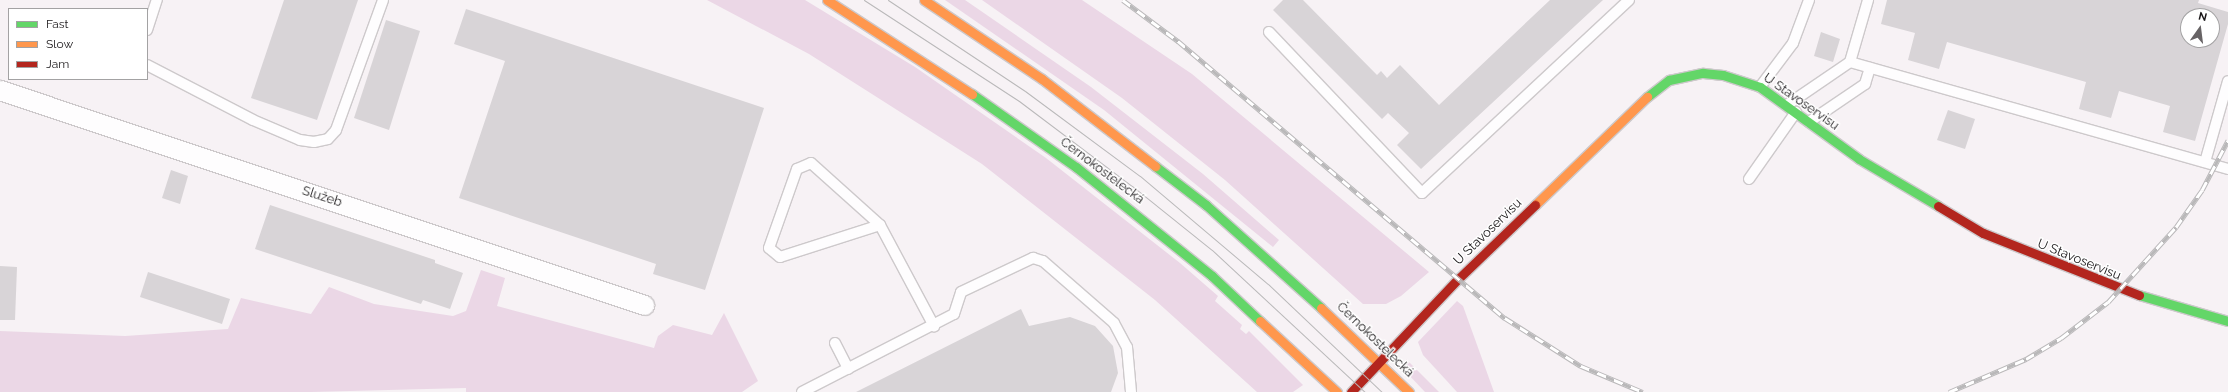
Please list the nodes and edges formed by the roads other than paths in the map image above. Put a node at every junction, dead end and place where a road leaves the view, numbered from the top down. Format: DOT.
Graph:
graph roads {
  1 [pos="157,0"];
  2 [pos="383,0"];
  3 [pos="827,0"];
  4 [pos="924,0"];
  5 [pos="1629,0"];
  6 [pos="1809,0"];
  7 [pos="1868,0"];
  8 [pos="148,27"];
  9 [pos="1269,32"];
  10 [pos="1850,62"];
  11 [pos="148,66"];
  12 [pos="1870,68"];
  13 [pos="2228,81"];
  14 [pos="1760,87"];
  15 [pos="0,90"];
  16 [pos="1787,105"];
  17 [pos="1796,112"];
  18 [pos="1809,122"];
  19 [pos="2205,162"];
  20 [pos="2228,169"];
  21 [pos="1749,179"];
  22 [pos="880,225"];
  23 [pos="644,305"];
  24 [pos="2228,321"];
  25 [pos="934,326"];
  26 [pos="836,343"];
  27 [pos="1378,361"];
  28 [pos="848,369"];
  29 [pos="802,392"];
  30 [pos="1132,392"];
  31 [pos="1337,392"];
  32 [pos="1351,392"];
  33 [pos="1409,392"];
  1 -- 8 [label="lane"];
  2 -- 11 [label="lane"];
  3 -- 31 [label="main road, Černokostelecká"];
  4 -- 27 [label="main road, Černokostelecká"];
  5 -- 9 [label="lane"];
  6 -- 14 [label="lane"];
  7 -- 10 [label="lane"];
  10 -- 12 [label="lane"];
  10 -- 16 [label="lane"];
  12 -- 18 [label="lane"];
  12 -- 19 [label="lane"];
  13 -- 19 [label="lane"];
  14 -- 16 [label="main road, U Stavoservisu"];
  14 -- 27 [label="main road, U Stavoservisu"];
  15 -- 23 [label="street, Služeb"];
  16 -- 17 [label="main road, U Stavoservisu"];
  17 -- 18 [label="main road, U Stavoservisu"];
  17 -- 21 [label="lane"];
  18 -- 24 [label="main road, U Stavoservisu"];
  19 -- 20 [label="lane"];
  22 -- 22 [label="lane"];
  22 -- 25 [label="lane"];
  25 -- 28 [label="lane"];
  25 -- 30 [label="lane"];
  26 -- 28 [label="lane"];
  27 -- 32 [label="main road, U Stavoservisu"];
  27 -- 33 [label="main road, Černokostelecká"];
  28 -- 29 [label="lane"];
}
